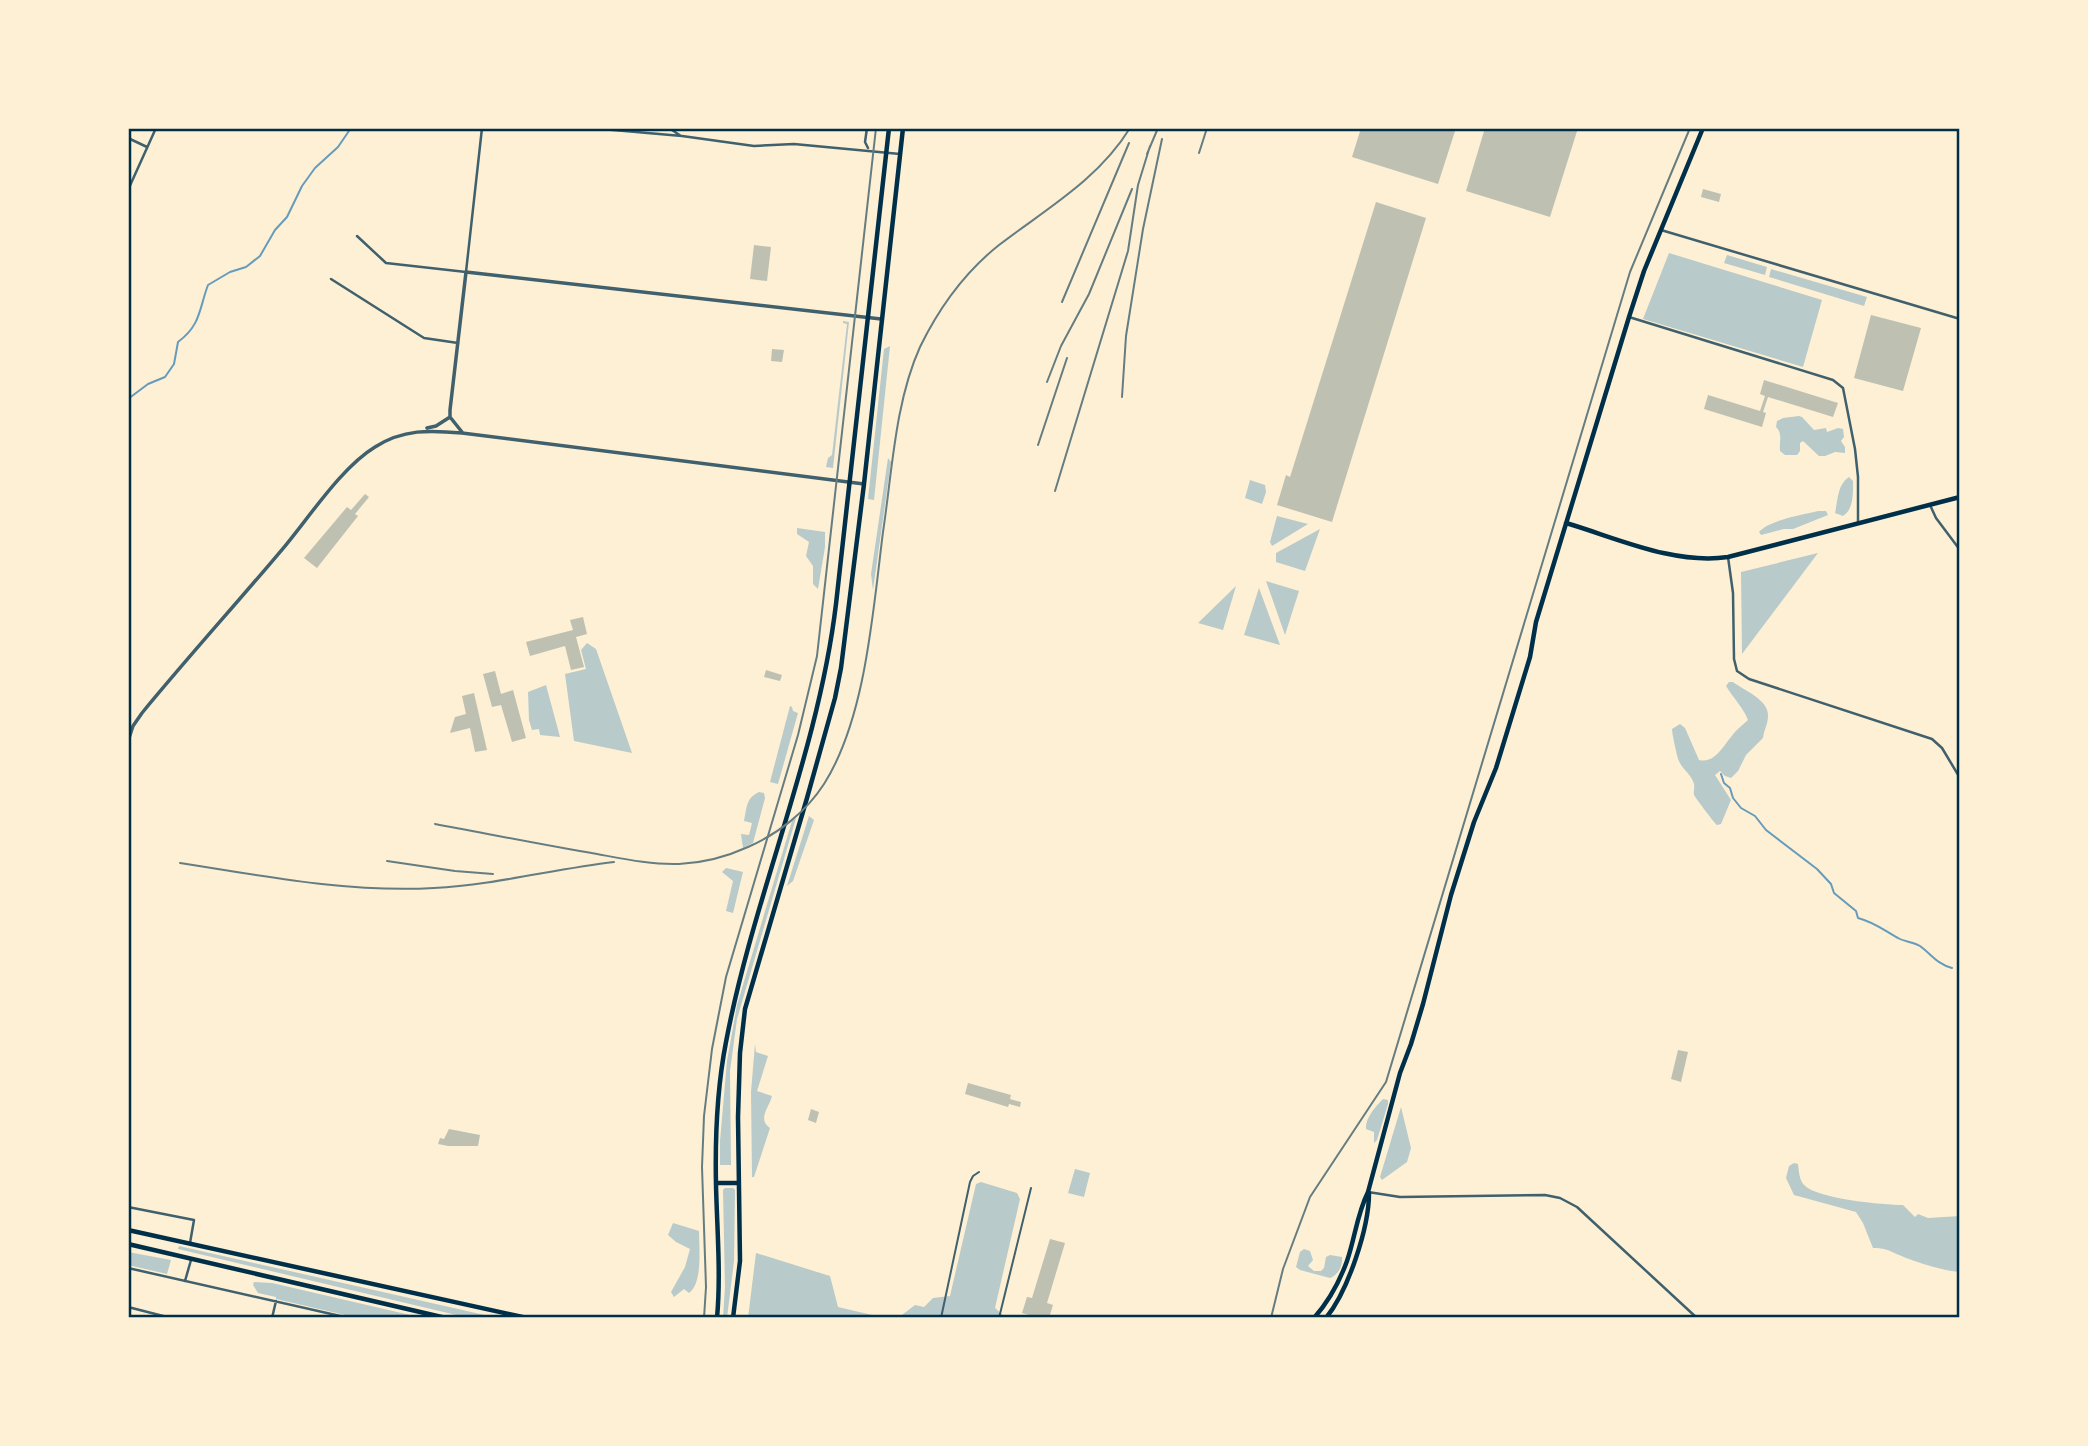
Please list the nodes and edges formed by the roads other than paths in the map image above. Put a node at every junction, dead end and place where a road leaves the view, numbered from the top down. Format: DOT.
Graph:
graph roads {
  1 [pos="156,128"];
  2 [pos="482,128"];
  3 [pos="590,128"];
  4 [pos="669,128"];
  5 [pos="867,128"];
  6 [pos="889,128"];
  7 [pos="903,128"];
  8 [pos="1703,128"];
  9 [pos="682,136"];
  10 [pos="128,138"];
  11 [pos="147,147"];
  12 [pos="869,150"];
  13 [pos="886,152"];
  14 [pos="900,154"];
  15 [pos="128,190"];
  16 [pos="1661,230"];
  17 [pos="357,236"];
  18 [pos="466,272"];
  19 [pos="331,279"];
  20 [pos="868,317"];
  21 [pos="1629,317"];
  22 [pos="881,319"];
  23 [pos="1960,319"];
  24 [pos="458,344"];
  25 [pos="450,417"];
  26 [pos="419,430"];
  27 [pos="462,433"];
  28 [pos="849,482"];
  29 [pos="864,484"];
  30 [pos="1960,497"];
  31 [pos="1930,505"];
  32 [pos="1566,523"];
  33 [pos="1858,523"];
  34 [pos="1960,550"];
  35 [pos="1728,557"];
  36 [pos="128,741"];
  37 [pos="1960,778"];
  38 [pos="979,1172"];
  39 [pos="716,1183"];
  40 [pos="739,1183"];
  41 [pos="1031,1188"];
  42 [pos="1368,1192"];
  43 [pos="128,1207"];
  44 [pos="128,1230"];
  45 [pos="190,1243"];
  46 [pos="128,1244"];
  47 [pos="191,1258"];
  48 [pos="128,1268"];
  49 [pos="185,1281"];
  50 [pos="276,1301"];
  51 [pos="128,1307"];
  52 [pos="321,1312"];
  53 [pos="171,1318"];
  54 [pos="272,1318"];
  55 [pos="320,1318"];
  56 [pos="349,1318"];
  57 [pos="446,1318"];
  58 [pos="527,1318"];
  59 [pos="716,1318"];
  60 [pos="733,1318"];
  61 [pos="941,1318"];
  62 [pos="999,1318"];
  63 [pos="1314,1318"];
  64 [pos="1326,1318"];
  65 [pos="1697,1318"];
  1 -- 11 [label="street"];
  2 -- 18 [label="street"];
  3 -- 9 [label="street"];
  4 -- 9 [label="street"];
  5 -- 12 [label="street"];
  6 -- 13 [label="main road"];
  7 -- 14 [label="main road"];
  8 -- 16 [label="main road"];
  9 -- 12 [label="street"];
  10 -- 11 [label="street"];
  11 -- 15 [label="street"];
  12 -- 13 [label="street"];
  13 -- 14 [label="street"];
  13 -- 20 [label="main road"];
  14 -- 22 [label="main road"];
  16 -- 21 [label="main road"];
  16 -- 23 [label="street"];
  17 -- 18 [label="street"];
  18 -- 20 [label="street"];
  18 -- 24 [label="street"];
  19 -- 24 [label="street"];
  20 -- 22 [label="street"];
  20 -- 28 [label="main road"];
  21 -- 32 [label="main road"];
  21 -- 33 [label="street"];
  22 -- 29 [label="main road"];
  24 -- 25 [label="street"];
  25 -- 26 [label="street"];
  25 -- 27 [label="street"];
  26 -- 27 [label="street"];
  26 -- 36 [label="street"];
  27 -- 28 [label="street"];
  28 -- 29 [label="street"];
  28 -- 39 [label="main road"];
  29 -- 40 [label="main road"];
  30 -- 31 [label="main road"];
  31 -- 33 [label="main road"];
  31 -- 34 [label="street"];
  32 -- 35 [label="main road"];
  32 -- 42 [label="main road"];
  33 -- 35 [label="main road"];
  35 -- 37 [label="street"];
  38 -- 61 [label="lane"];
  39 -- 40 [label="main road"];
  39 -- 59 [label="main road"];
  40 -- 60 [label="main road"];
  41 -- 62 [label="lane"];
  42 -- 63 [label="main road"];
  42 -- 64 [label="main road"];
  42 -- 65 [label="street"];
  43 -- 45 [label="street"];
  44 -- 45 [label="main road"];
  45 -- 58 [label="main road"];
  46 -- 47 [label="main road"];
  47 -- 49 [label="street"];
  47 -- 57 [label="main road"];
  48 -- 49 [label="street"];
  49 -- 50 [label="street"];
  50 -- 52 [label="street"];
  50 -- 54 [label="street"];
  51 -- 53 [label="street"];
  52 -- 55 [label="street"];
  52 -- 56 [label="street"];
}
